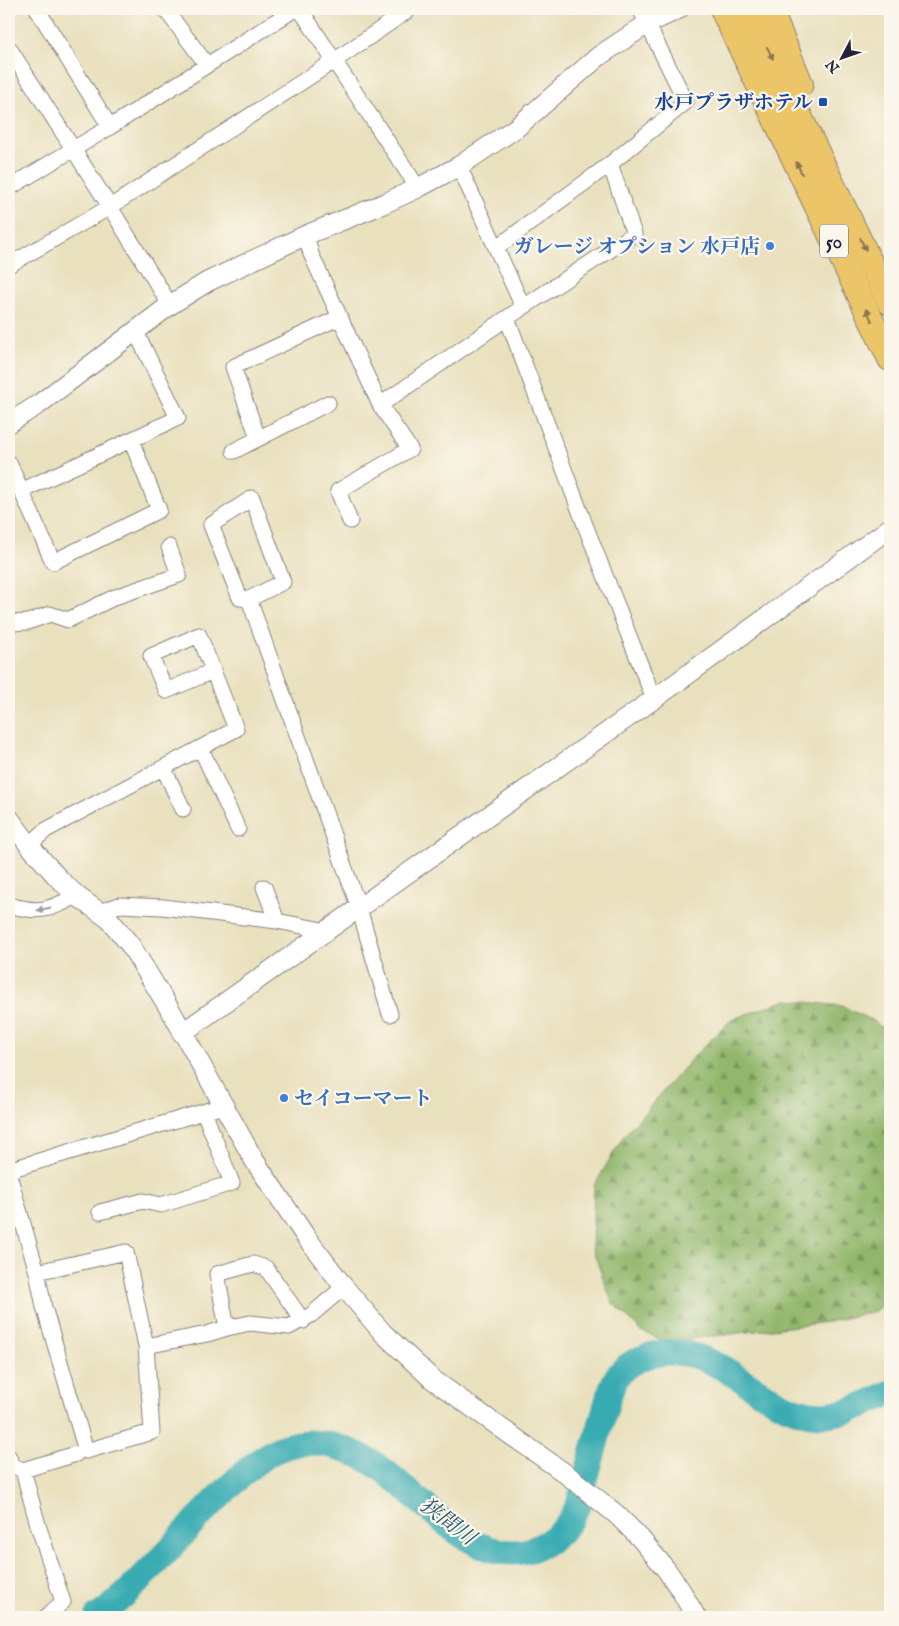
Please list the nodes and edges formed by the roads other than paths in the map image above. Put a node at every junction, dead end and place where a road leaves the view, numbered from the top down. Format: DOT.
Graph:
graph roads {
  1 [pos="37,9"];
  2 [pos="165,9"];
  3 [pos="300,9"];
  4 [pos="410,9"];
  5 [pos="679,9"];
  6 [pos="722,9"];
  7 [pos="748,9"];
  8 [pos="770,9"];
  9 [pos="286,11"];
  10 [pos="644,17"];
  11 [pos="9,48"];
  12 [pos="334,61"];
  13 [pos="207,65"];
  14 [pos="110,128"];
  15 [pos="73,150"];
  16 [pos="610,164"];
  17 [pos="459,166"];
  18 [pos="826,169"];
  19 [pos="9,188"];
  20 [pos="418,188"];
  21 [pos="110,206"];
  22 [pos="306,234"];
  23 [pos="496,248"];
  24 [pos="9,265"];
  25 [pos="890,303"];
  26 [pos="170,305"];
  27 [pos="523,307"];
  28 [pos="340,317"];
  29 [pos="506,318"];
  30 [pos="135,330"];
  31 [pos="890,359"];
  32 [pos="328,403"];
  33 [pos="380,405"];
  34 [pos="9,423"];
  35 [pos="258,438"];
  36 [pos="131,440"];
  37 [pos="234,450"];
  38 [pos="9,463"];
  39 [pos="21,491"];
  40 [pos="350,521"];
  41 [pos="890,528"];
  42 [pos="169,547"];
  43 [pos="249,599"];
  44 [pos="9,622"];
  45 [pos="213,671"];
  46 [pos="654,699"];
  47 [pos="201,749"];
  48 [pos="164,769"];
  49 [pos="183,809"];
  50 [pos="9,818"];
  51 [pos="238,829"];
  52 [pos="29,845"];
  53 [pos="264,887"];
  54 [pos="77,896"];
  55 [pos="9,905"];
  56 [pos="359,908"];
  57 [pos="99,912"];
  58 [pos="277,921"];
  59 [pos="327,931"];
  60 [pos="390,1014"];
  61 [pos="182,1033"];
  62 [pos="223,1106"];
  63 [pos="204,1112"];
  64 [pos="9,1170"];
  65 [pos="9,1175"];
  66 [pos="100,1212"];
  67 [pos="37,1272"];
  68 [pos="344,1287"];
  69 [pos="303,1321"];
  70 [pos="227,1328"];
  71 [pos="146,1346"];
  72 [pos="76,1454"];
  73 [pos="13,1464"];
  74 [pos="46,1617"];
  75 [pos="696,1617"];
  1 -- 14 [label="street"];
  2 -- 13 [label="street"];
  3 -- 12 [label="street"];
  4 -- 12 [label="street"];
  5 -- 10 [label="street"];
  31 -- 6 [label="highway, 50, one-way"];
  7 -- 18 [label="highway, 50, one-way"];
  8 -- 18 [label="highway"];
  9 -- 13 [label="street"];
  10 -- 16 [label="street"];
  10 -- 17 [label="street"];
  11 -- 15 [label="street"];
  12 -- 20 [label="street"];
  12 -- 21 [label="street"];
  13 -- 14 [label="street"];
  14 -- 15 [label="street"];
  15 -- 19 [label="street"];
  15 -- 21 [label="street"];
  16 -- 23 [label="street"];
  16 -- 27 [label="street"];
  17 -- 20 [label="street"];
  17 -- 23 [label="street"];
  18 -- 25 [label="highway, 50, one-way"];
  20 -- 22 [label="street"];
  21 -- 24 [label="street"];
  21 -- 26 [label="street"];
  22 -- 26 [label="street"];
  22 -- 28 [label="street"];
  23 -- 27 [label="street"];
  26 -- 30 [label="street"];
  27 -- 29 [label="street"];
  28 -- 33 [label="street"];
  28 -- 35 [label="street"];
  29 -- 33 [label="street"];
  29 -- 46 [label="street"];
  30 -- 34 [label="street"];
  30 -- 36 [label="street"];
  32 -- 35 [label="street"];
  33 -- 40 [label="street"];
  35 -- 37 [label="street"];
  36 -- 39 [label="street"];
  36 -- 39 [label="street"];
  38 -- 39 [label="street"];
  41 -- 46 [label="street"];
  42 -- 44 [label="street"];
  43 -- 43 [label="street"];
  43 -- 56 [label="street"];
  45 -- 47 [label="street"];
  46 -- 56 [label="street"];
  47 -- 48 [label="street"];
  47 -- 51 [label="street"];
  48 -- 49 [label="street"];
  48 -- 52 [label="street"];
  50 -- 52 [label="street"];
  52 -- 54 [label="street"];
  53 -- 58 [label="street"];
  54 -- 55 [label="street, one-way"];
  54 -- 57 [label="street"];
  56 -- 59 [label="street"];
  56 -- 60 [label="street"];
  57 -- 58 [label="street"];
  57 -- 61 [label="street"];
  58 -- 59 [label="street"];
  59 -- 61 [label="street"];
  61 -- 62 [label="street"];
  62 -- 63 [label="street"];
  62 -- 68 [label="street"];
  63 -- 64 [label="street"];
  63 -- 66 [label="street"];
  65 -- 67 [label="street"];
  67 -- 71 [label="street"];
  67 -- 71 [label="street"];
  68 -- 69 [label="street"];
  68 -- 75 [label="street"];
  69 -- 70 [label="street"];
  69 -- 70 [label="street"];
  70 -- 71 [label="street"];
  72 -- 73 [label="street"];
  73 -- 74 [label="street"];
}
